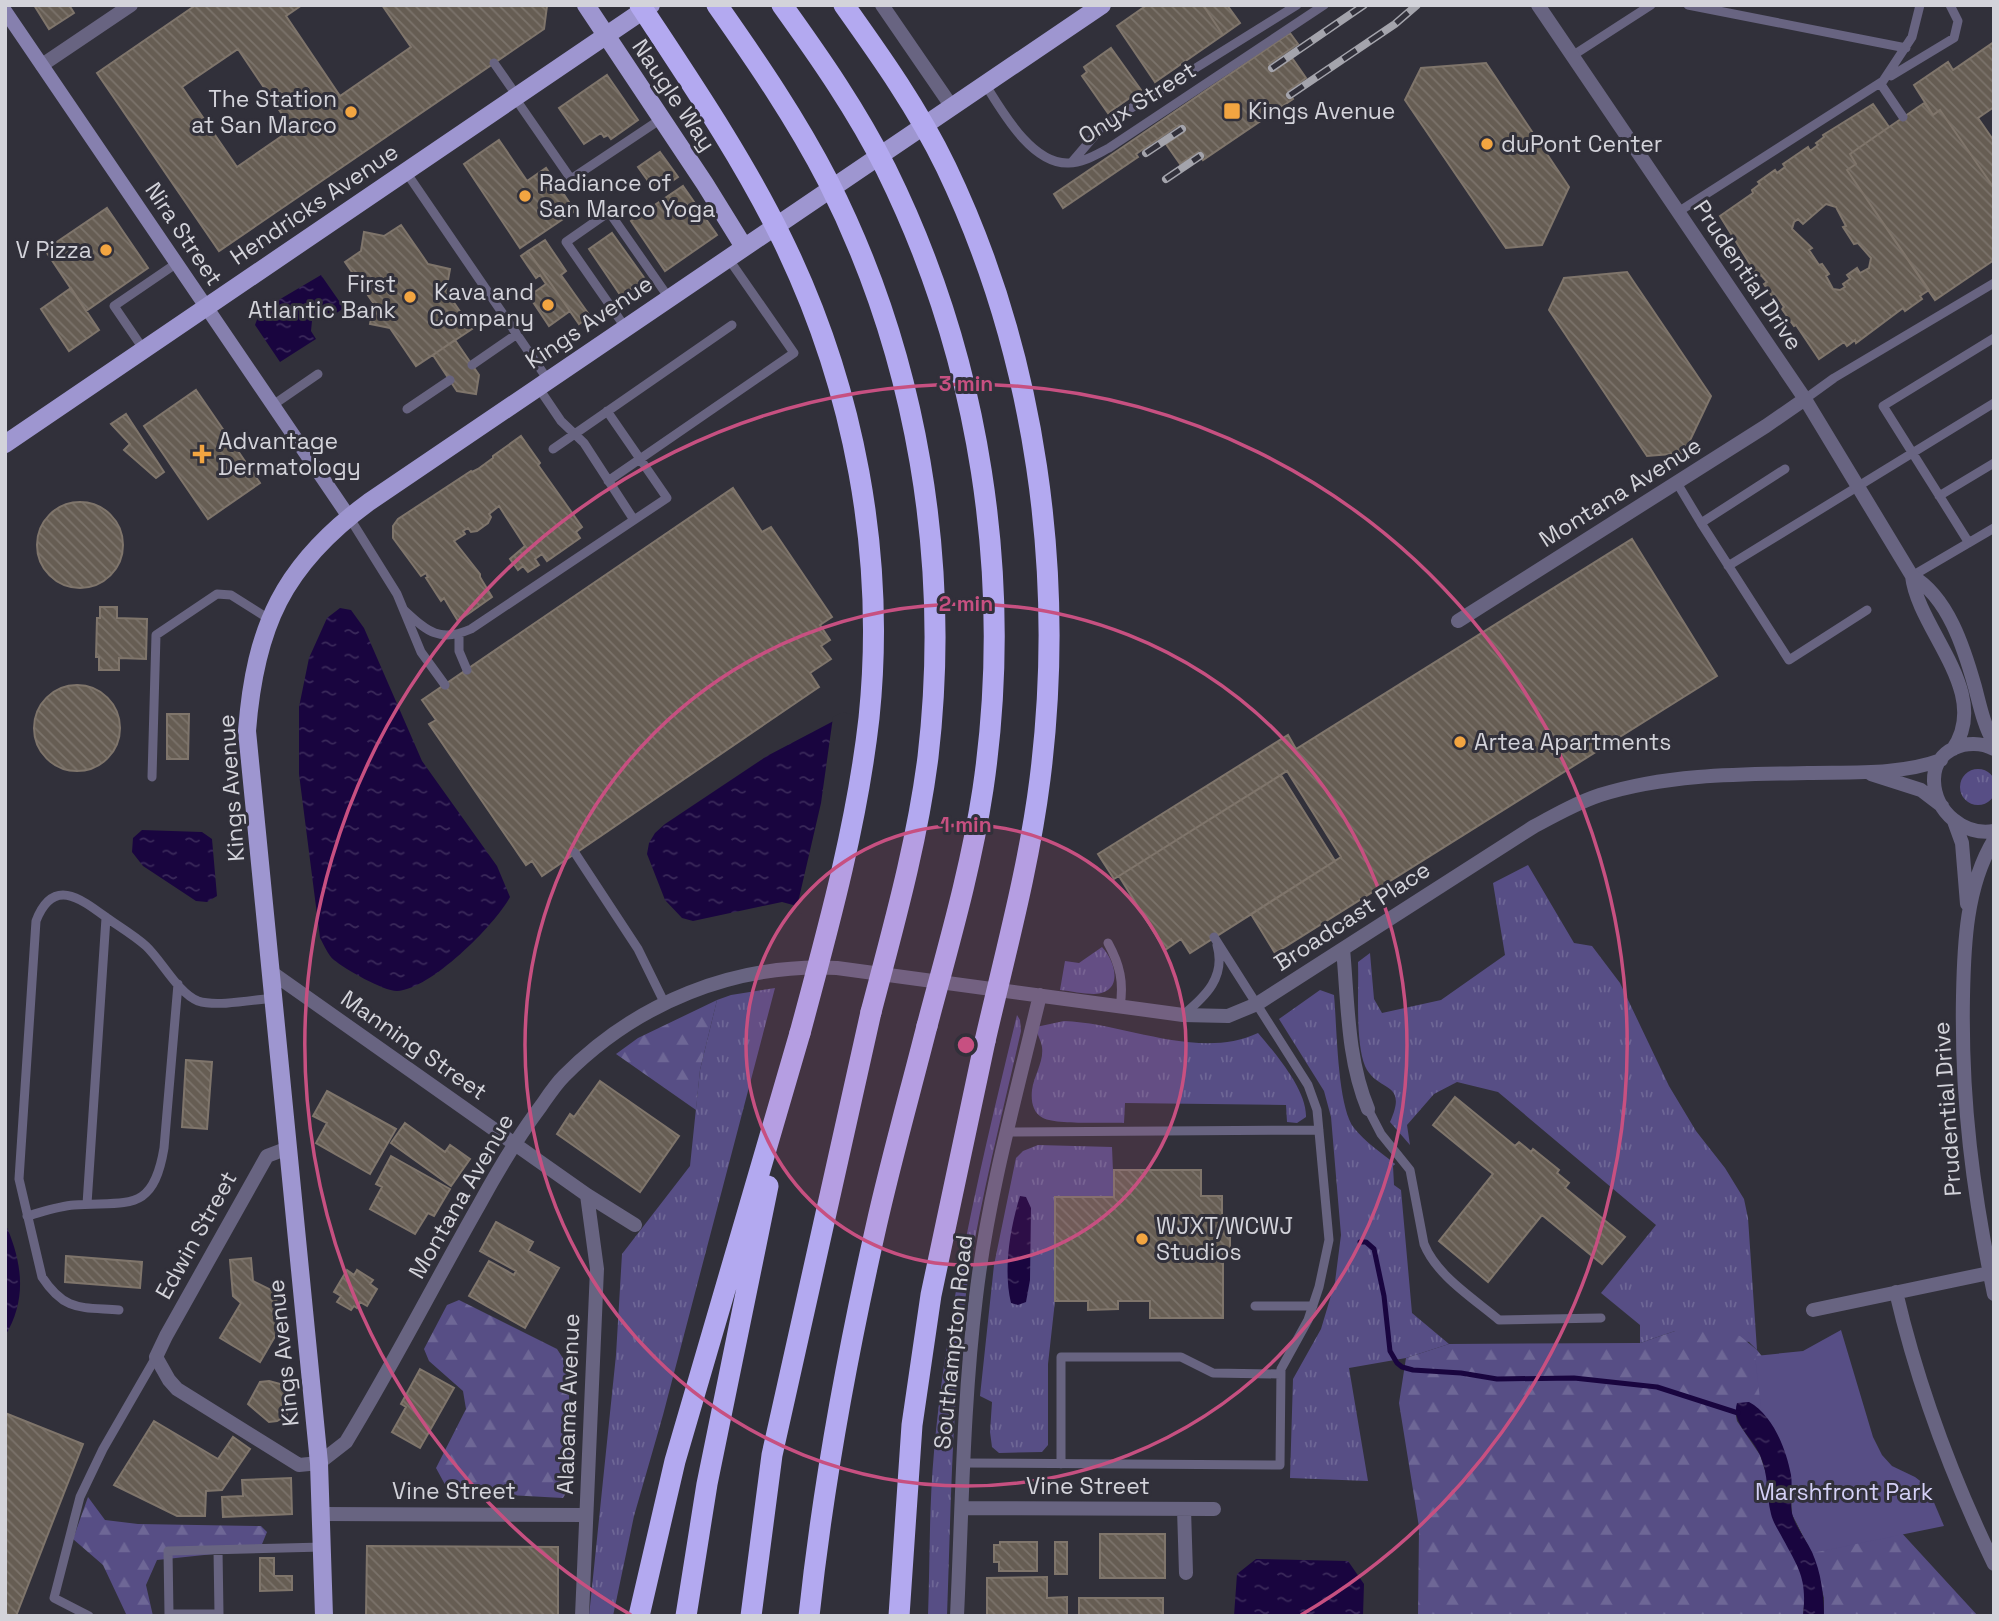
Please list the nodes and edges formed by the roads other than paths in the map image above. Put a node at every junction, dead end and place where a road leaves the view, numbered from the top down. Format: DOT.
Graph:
graph roads {
  1 [pos="131,5"];
  2 [pos="586,5"];
  3 [pos="640,5"];
  4 [pos="651,5"];
  5 [pos="717,5"];
  6 [pos="782,5"];
  7 [pos="844,5"];
  8 [pos="882,5"];
  9 [pos="1102,5"];
  10 [pos="1297,5"];
  11 [pos="1324,5"];
  12 [pos="1538,5"];
  13 [pos="1651,5"];
  14 [pos="1688,5"];
  15 [pos="1920,5"];
  16 [pos="1951,5"];
  17 [pos="5,11"];
  18 [pos="606,36"];
  19 [pos="1906,48"];
  20 [pos="1572,57"];
  21 [pos="494,63"];
  22 [pos="42,65"];
  23 [pos="1883,81"];
  24 [pos="985,84"];
  25 [pos="516,97"];
  26 [pos="952,107"];
  27 [pos="1903,117"];
  28 [pos="661,119"];
  29 [pos="1070,163"];
  30 [pos="406,172"];
  31 [pos="1678,212"];
  32 [pos="744,247"];
  33 [pos="729,258"];
  34 [pos="177,263"];
  35 [pos="1994,283"];
  36 [pos="669,298"];
  37 [pos="207,307"];
  38 [pos="732,325"];
  39 [pos="625,327"];
  40 [pos="517,334"];
  41 [pos="1994,338"];
  42 [pos="144,350"];
  43 [pos="472,365"];
  44 [pos="318,374"];
  45 [pos="450,380"];
  46 [pos="543,383"];
  47 [pos="1805,399"];
  48 [pos="1994,402"];
  49 [pos="273,405"];
  50 [pos="407,409"];
  51 [pos="607,411"];
  52 [pos="574,434"];
  53 [pos="5,444"];
  54 [pos="553,449"];
  55 [pos="1912,452"];
  56 [pos="640,459"];
  57 [pos="1994,463"];
  58 [pos="1785,470"];
  59 [pos="608,481"];
  60 [pos="1677,483"];
  61 [pos="1857,486"];
  62 [pos="1940,496"];
  63 [pos="349,517"];
  64 [pos="634,520"];
  65 [pos="1701,523"];
  66 [pos="1994,527"];
  67 [pos="1969,543"];
  68 [pos="1728,566"];
  69 [pos="1912,576"];
  70 [pos="404,610"];
  71 [pos="1867,610"];
  72 [pos="270,619"];
  73 [pos="1458,621"];
  74 [pos="459,635"];
  75 [pos="467,670"];
  76 [pos="445,685"];
  77 [pos="1994,743"];
  78 [pos="1994,748"];
  79 [pos="1953,749"];
  80 [pos="1941,760"];
  81 [pos="1863,772"];
  82 [pos="152,777"];
  83 [pos="1943,807"];
  84 [pos="1954,820"];
  85 [pos="1994,831"];
  86 [pos="1994,840"];
  87 [pos="575,853"];
  88 [pos="106,918"];
  89 [pos="1967,919"];
  90 [pos="1108,943"];
  91 [pos="1343,949"];
  92 [pos="851,970"];
  93 [pos="271,972"];
  94 [pos="178,984"];
  95 [pos="1040,995"];
  96 [pos="273,998"];
  97 [pos="664,1004"];
  98 [pos="1257,1004"];
  99 [pos="1120,1007"];
  100 [pos="1183,1015"];
  101 [pos="800,1033"];
  102 [pos="1368,1110"];
  103 [pos="1319,1130"];
  104 [pos="1008,1132"];
  105 [pos="514,1143"];
  106 [pos="288,1148"];
  107 [pos="587,1195"];
  108 [pos="87,1204"];
  109 [pos="27,1216"];
  110 [pos="635,1225"];
  111 [pos="1992,1272"];
  112 [pos="1896,1292"];
  113 [pos="1994,1294"];
  114 [pos="1255,1306"];
  115 [pos="1313,1306"];
  116 [pos="119,1310"];
  117 [pos="1813,1310"];
  118 [pos="1601,1318"];
  119 [pos="156,1357"];
  120 [pos="1280,1374"];
  121 [pos="319,1463"];
  122 [pos="964,1463"];
  123 [pos="1061,1464"];
  124 [pos="962,1508"];
  125 [pos="1184,1509"];
  126 [pos="1214,1509"];
  127 [pos="322,1514"];
  128 [pos="586,1515"];
  129 [pos="323,1547"];
  130 [pos="218,1550"];
  131 [pos="1994,1564"];
  132 [pos="1186,1573"];
  133 [pos="89,1616"];
  134 [pos="324,1616"];
  135 [pos="582,1616"];
  136 [pos="639,1616"];
  137 [pos="686,1616"];
  138 [pos="751,1616"];
  139 [pos="809,1616"];
  140 [pos="899,1616"];
  141 [pos="957,1616"];
  1 -- 22 [label="street"];
  2 -- 18 [label="main road, Naugle Way"];
  3 -- 101 [label="highway, bridge"];
  4 -- 18 [label="main road, Hendricks Avenue"];
  5 -- 138 [label="highway, bridge"];
  6 -- 139 [label="highway, bridge"];
  7 -- 140 [label="highway, bridge"];
  8 -- 26 [label="street"];
  9 -- 24 [label="main road, Kings Avenue"];
  10 -- 29 [label="lane"];
  11 -- 29 [label="lane, Onyx Street"];
  12 -- 20 [label="street, Prudential Drive"];
  13 -- 20 [label="lane"];
  14 -- 19 [label="lane"];
  15 -- 19 [label="lane"];
  16 -- 23 [label="lane"];
  17 -- 22 [label="street, Nira Street"];
  18 -- 25 [label="main road, Hendricks Avenue"];
  18 -- 28 [label="main road, Naugle Way"];
  19 -- 23 [label="lane"];
  20 -- 31 [label="street, Prudential Drive"];
  21 -- 25 [label="lane"];
  22 -- 34 [label="street, Nira Street"];
  23 -- 27 [label="lane"];
  23 -- 31 [label="lane"];
  24 -- 26 [label="main road, Kings Avenue"];
  24 -- 29 [label="lane, Onyx Street"];
  25 -- 28 [label="lane"];
  25 -- 30 [label="main road, Hendricks Avenue"];
  26 -- 32 [label="main road, Kings Avenue"];
  28 -- 32 [label="main road, Naugle Way"];
  30 -- 37 [label="main road, Hendricks Avenue"];
  30 -- 40 [label="lane"];
  31 -- 47 [label="street, Prudential Drive"];
  32 -- 33 [label="main road, Kings Avenue"];
  33 -- 36 [label="main road, Kings Avenue"];
  33 -- 56 [label="lane"];
  34 -- 37 [label="street, Nira Street"];
  34 -- 42 [label="lane"];
  35 -- 47 [label="lane"];
  36 -- 39 [label="main road, Kings Avenue"];
  36 -- 39 [label="lane"];
  37 -- 42 [label="main road, Hendricks Avenue"];
  37 -- 49 [label="street, Nira Street"];
  38 -- 51 [label="lane"];
  39 -- 46 [label="main road, Kings Avenue"];
  40 -- 43 [label="lane"];
  40 -- 46 [label="lane"];
  41 -- 55 [label="lane"];
  42 -- 53 [label="main road, Hendricks Avenue"];
  44 -- 49 [label="lane"];
  45 -- 50 [label="lane"];
  46 -- 52 [label="lane"];
  46 -- 63 [label="main road, Kings Avenue"];
  47 -- 60 [label="street, Montana Avenue"];
  47 -- 61 [label="street, Prudential Drive"];
  48 -- 55 [label="lane"];
  49 -- 63 [label="street, Nira Street"];
  51 -- 52 [label="lane"];
  51 -- 56 [label="lane"];
  52 -- 54 [label="lane"];
  52 -- 59 [label="lane"];
  55 -- 61 [label="lane"];
  55 -- 62 [label="lane"];
  56 -- 59 [label="lane"];
  56 -- 64 [label="lane"];
  57 -- 62 [label="lane"];
  58 -- 65 [label="lane"];
  59 -- 64 [label="lane"];
  60 -- 65 [label="lane"];
  60 -- 73 [label="street, Montana Avenue"];
  61 -- 68 [label="lane"];
  61 -- 69 [label="street, Prudential Drive"];
  62 -- 67 [label="lane"];
  63 -- 70 [label="lane"];
  63 -- 72 [label="main road, Kings Avenue"];
  64 -- 74 [label="lane"];
  65 -- 68 [label="lane"];
  66 -- 67 [label="lane"];
  67 -- 69 [label="lane"];
  68 -- 71 [label="lane"];
  69 -- 77 [label="street, Prudential Drive"];
  69 -- 79 [label="street, Prudential Drive"];
  70 -- 74 [label="lane"];
  70 -- 76 [label="lane"];
  72 -- 82 [label="lane"];
  72 -- 93 [label="main road, Kings Avenue"];
  74 -- 75 [label="lane"];
  78 -- 79 [label="street"];
  79 -- 80 [label="street"];
  80 -- 81 [label="street, Broadcast Place"];
  80 -- 83 [label="street"];
  81 -- 83 [label="street, Broadcast Place"];
  81 -- 91 [label="street, Broadcast Place"];
  83 -- 84 [label="street"];
  84 -- 85 [label="street"];
  84 -- 89 [label="street, Prudential Drive"];
  86 -- 89 [label="street, Prudential Drive"];
  87 -- 97 [label="lane"];
  88 -- 94 [label="lane"];
  88 -- 108 [label="lane"];
  88 -- 109 [label="lane"];
  89 -- 111 [label="street, Prudential Drive"];
  90 -- 99 [label="lane"];
  91 -- 98 [label="street, Broadcast Place"];
  91 -- 102 [label="street"];
  92 -- 95 [label="street, Broadcast Place"];
  92 -- 97 [label="street, Montana Avenue"];
  93 -- 96 [label="main road, Kings Avenue"];
  93 -- 105 [label="street, Manning Street"];
  94 -- 96 [label="lane"];
  94 -- 108 [label="lane"];
  95 -- 99 [label="street, Broadcast Place"];
  95 -- 104 [label="street, Southampton Road"];
  96 -- 106 [label="main road, Kings Avenue"];
  97 -- 105 [label="street, Montana Avenue"];
  98 -- 100 [label="street, Broadcast Place"];
  98 -- 100 [label="lane"];
  98 -- 103 [label="lane"];
  99 -- 100 [label="street, Broadcast Place"];
  101 -- 136 [label="highway"];
  101 -- 137 [label="highway"];
  102 -- 118 [label="lane"];
  103 -- 104 [label="lane"];
  103 -- 115 [label="lane"];
  104 -- 122 [label="street, Southampton Road"];
  105 -- 107 [label="street, Manning Street"];
  105 -- 121 [label="street, Montana Avenue"];
  106 -- 119 [label="street, Edwin Street"];
  106 -- 121 [label="main road, Kings Avenue"];
  107 -- 110 [label="street, Manning Street"];
  107 -- 128 [label="street, Alabama Avenue"];
  108 -- 109 [label="lane"];
  109 -- 116 [label="lane"];
  111 -- 112 [label="street"];
  111 -- 113 [label="street, Prudential Drive"];
  112 -- 117 [label="street"];
  112 -- 131 [label="street"];
  114 -- 115 [label="lane"];
  115 -- 120 [label="lane"];
  119 -- 121 [label="street"];
  119 -- 133 [label="lane"];
  120 -- 123 [label="lane"];
  120 -- 123 [label="lane"];
  121 -- 127 [label="main road, Kings Avenue"];
  122 -- 123 [label="lane"];
  122 -- 124 [label="street, Southampton Road"];
  124 -- 125 [label="street, Vine Street"];
  124 -- 141 [label="street, Southampton Road"];
  125 -- 126 [label="street, Vine Street"];
  125 -- 132 [label="street"];
  127 -- 128 [label="street, Vine Street"];
  127 -- 129 [label="main road, Kings Avenue"];
  128 -- 135 [label="street, Alabama Avenue"];
  129 -- 130 [label="lane"];
  129 -- 134 [label="main road, Kings Avenue"];
  130 -- 130 [label="lane"];
}
